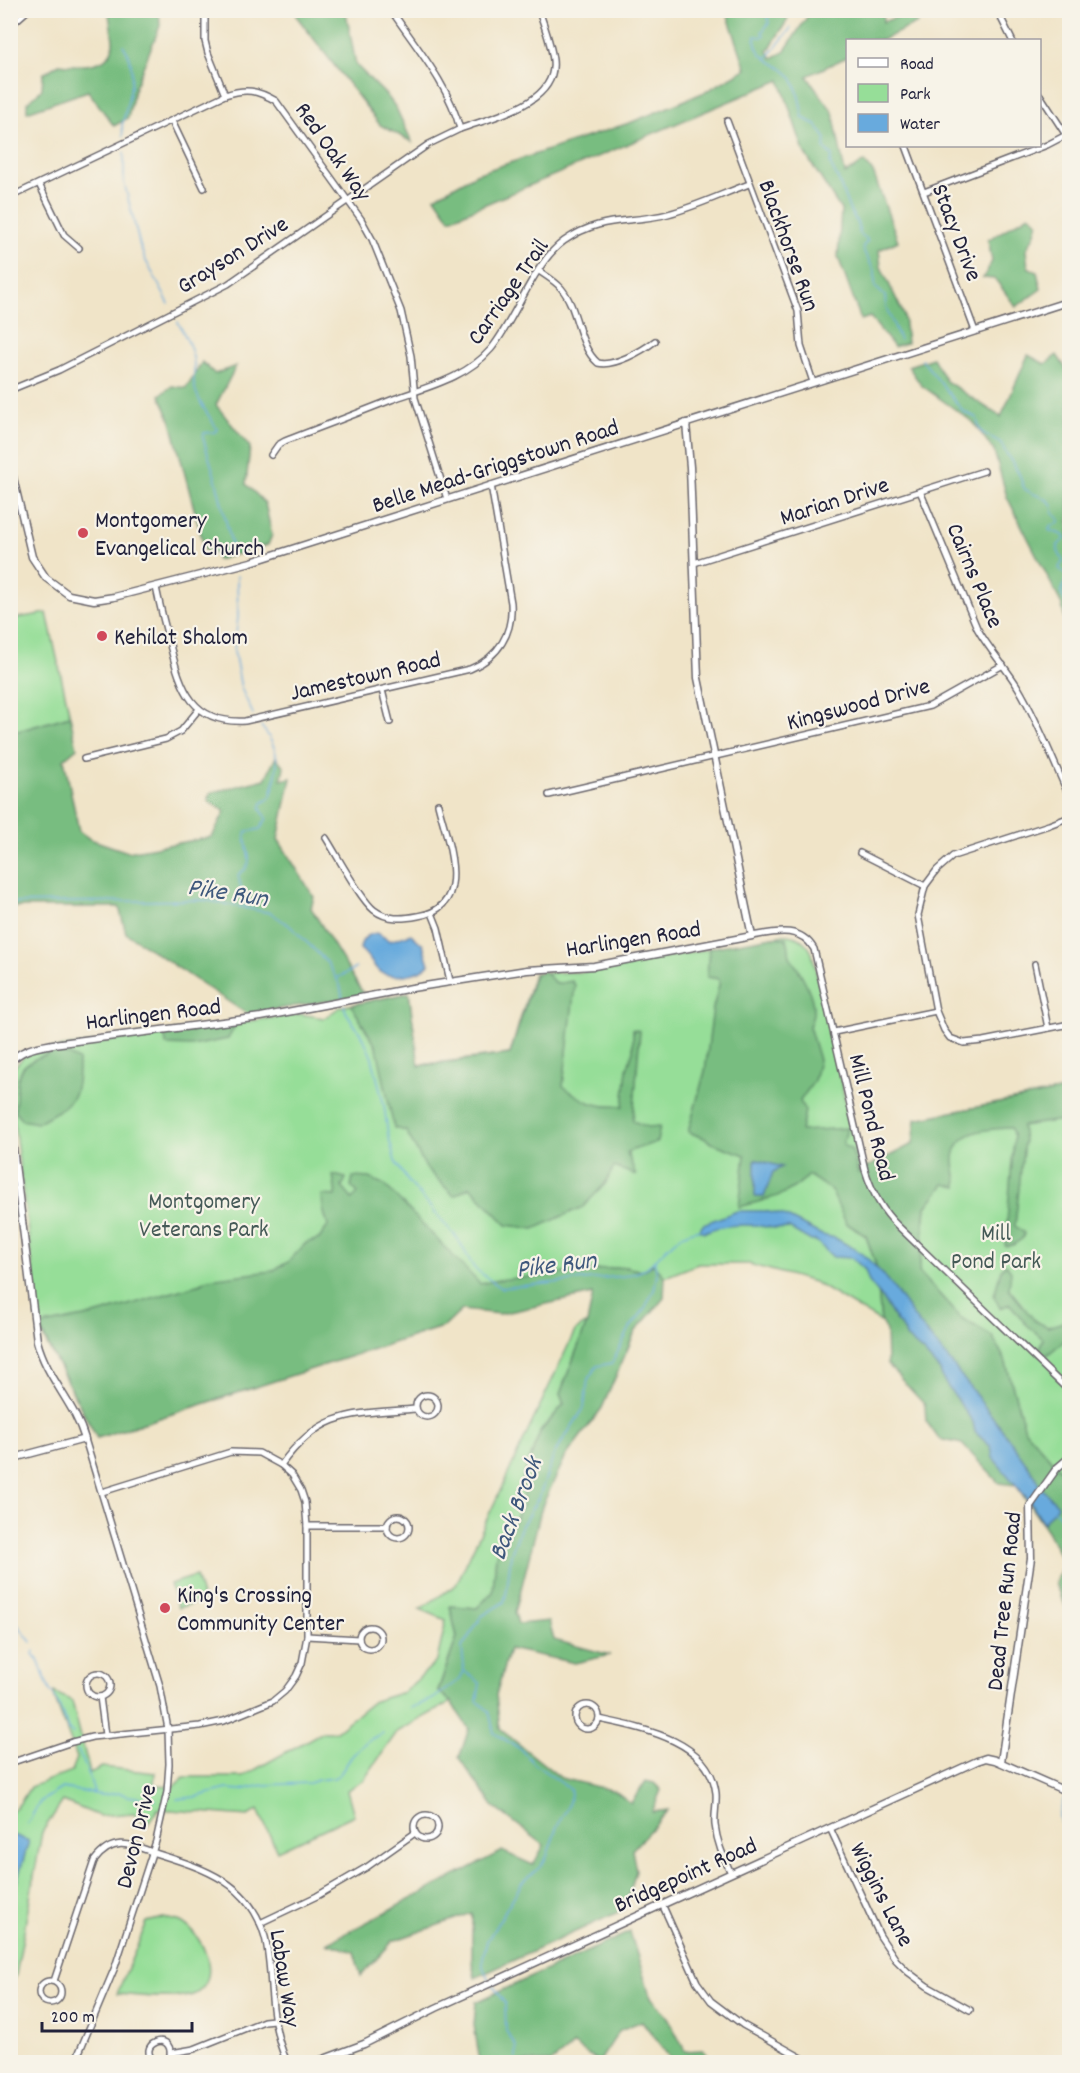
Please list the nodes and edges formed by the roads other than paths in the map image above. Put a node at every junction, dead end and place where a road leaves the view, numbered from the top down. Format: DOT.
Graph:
graph roads {
  1 [pos="28,10"];
  2 [pos="205,10"];
  3 [pos="391,10"];
  4 [pos="539,10"];
  5 [pos="997,10"];
  6 [pos="10,26"];
  7 [pos="1012,39"];
  8 [pos="225,95"];
  9 [pos="1041,96"];
  10 [pos="172,121"];
  11 [pos="727,121"];
  12 [pos="460,129"];
  13 [pos="1068,134"];
  14 [pos="906,147"];
  15 [pos="39,184"];
  16 [pos="749,184"];
  17 [pos="204,188"];
  18 [pos="924,192"];
  19 [pos="10,197"];
  20 [pos="348,200"];
  21 [pos="79,248"];
  22 [pos="539,271"];
  23 [pos="1070,301"];
  24 [pos="975,331"];
  25 [pos="655,341"];
  26 [pos="813,382"];
  27 [pos="10,390"];
  28 [pos="414,392"];
  29 [pos="686,423"];
  30 [pos="271,455"];
  31 [pos="10,465"];
  32 [pos="984,471"];
  33 [pos="491,485"];
  34 [pos="920,491"];
  35 [pos="447,499"];
  36 [pos="694,562"];
  37 [pos="156,587"];
  38 [pos="1003,665"];
  39 [pos="382,690"];
  40 [pos="199,709"];
  41 [pos="390,722"];
  42 [pos="714,756"];
  43 [pos="84,759"];
  44 [pos="549,795"];
  45 [pos="1070,798"];
  46 [pos="438,804"];
  47 [pos="1070,817"];
  48 [pos="326,838"];
  49 [pos="860,853"];
  50 [pos="925,886"];
  51 [pos="432,913"];
  52 [pos="752,936"];
  53 [pos="1035,964"];
  54 [pos="450,981"];
  55 [pos="936,1011"];
  56 [pos="1070,1024"];
  57 [pos="1048,1028"];
  58 [pos="834,1032"];
  59 [pos="11,1063"];
  60 [pos="10,1124"];
  61 [pos="1070,1392"];
  62 [pos="416,1409"];
  63 [pos="85,1439"];
  64 [pos="1070,1457"];
  65 [pos="10,1459"];
  66 [pos="281,1465"];
  67 [pos="102,1492"];
  68 [pos="307,1526"];
  69 [pos="387,1526"];
  70 [pos="307,1636"];
  71 [pos="359,1639"];
  72 [pos="100,1697"];
  73 [pos="599,1719"];
  74 [pos="168,1729"];
  75 [pos="105,1735"];
  76 [pos="1001,1762"];
  77 [pos="10,1763"];
  78 [pos="1070,1793"];
  79 [pos="830,1828"];
  80 [pos="415,1833"];
  81 [pos="153,1852"];
  82 [pos="731,1873"];
  83 [pos="662,1904"];
  84 [pos="260,1923"];
  85 [pos="54,1981"];
  86 [pos="970,2010"];
  87 [pos="274,2020"];
  88 [pos="171,2053"];
  89 [pos="75,2062"];
  90 [pos="156,2062"];
  91 [pos="164,2062"];
  92 [pos="287,2062"];
  93 [pos="316,2062"];
  94 [pos="809,2062"];
  1 -- 6 [label="street"];
  2 -- 8 [label="street"];
  3 -- 12 [label="street"];
  4 -- 12 [label="street, Grayson Drive"];
  5 -- 7 [label="street"];
  8 -- 10 [label="street, Red Oak Way"];
  8 -- 20 [label="street, Red Oak Way"];
  9 -- 13 [label="street"];
  10 -- 15 [label="street, Red Oak Way"];
  10 -- 17 [label="street"];
  11 -- 16 [label="street, Blackhorse Run"];
  12 -- 20 [label="street, Grayson Drive"];
  13 -- 18 [label="street"];
  14 -- 18 [label="street, Stacy Drive"];
  15 -- 19 [label="street, Red Oak Way"];
  15 -- 21 [label="street"];
  16 -- 22 [label="street, Carriage Trail"];
  16 -- 26 [label="street, Blackhorse Run"];
  18 -- 24 [label="street, Stacy Drive"];
  20 -- 27 [label="street, Grayson Drive"];
  20 -- 28 [label="street, Red Oak Way"];
  22 -- 25 [label="street"];
  22 -- 28 [label="street, Carriage Trail"];
  23 -- 24 [label="street, Belle Mead-Griggstown Road"];
  24 -- 26 [label="street, Belle Mead-Griggstown Road"];
  26 -- 29 [label="street, Belle Mead-Griggstown Road"];
  28 -- 30 [label="street, Carriage Trail"];
  28 -- 35 [label="street, Red Oak Way"];
  29 -- 33 [label="street, Belle Mead-Griggstown Road"];
  29 -- 36 [label="street"];
  31 -- 37 [label="street, Belle Mead-Griggstown Road"];
  32 -- 34 [label="street, Marian Drive"];
  33 -- 35 [label="street, Belle Mead-Griggstown Road"];
  33 -- 39 [label="street, Jamestown Road"];
  34 -- 36 [label="street, Marian Drive"];
  34 -- 38 [label="street, Cairns Place"];
  35 -- 37 [label="street, Belle Mead-Griggstown Road"];
  36 -- 42 [label="street"];
  37 -- 40 [label="street"];
  38 -- 42 [label="street, Kingswood Drive"];
  38 -- 45 [label="street, Cairns Place"];
  39 -- 40 [label="street, Jamestown Road"];
  39 -- 41 [label="street"];
  40 -- 43 [label="street"];
  42 -- 44 [label="street, Kingswood Drive"];
  42 -- 52 [label="street"];
  46 -- 51 [label="street"];
  47 -- 50 [label="street"];
  48 -- 51 [label="street"];
  49 -- 50 [label="street"];
  50 -- 55 [label="street"];
  51 -- 54 [label="street"];
  52 -- 54 [label="street, Harlingen Road"];
  52 -- 58 [label="street, Mill Pond Road"];
  53 -- 57 [label="street"];
  54 -- 59 [label="street, Harlingen Road"];
  55 -- 57 [label="street"];
  55 -- 58 [label="street"];
  56 -- 57 [label="street"];
  58 -- 61 [label="street, Mill Pond Road"];
  60 -- 63 [label="street"];
  62 -- 62 [label="street"];
  62 -- 66 [label="street"];
  63 -- 65 [label="street"];
  63 -- 67 [label="street, Devon Drive"];
  64 -- 76 [label="street, Dead Tree Run Road"];
  66 -- 67 [label="street"];
  66 -- 68 [label="street"];
  67 -- 74 [label="street, Devon Drive"];
  68 -- 69 [label="street"];
  68 -- 70 [label="street"];
  69 -- 69 [label="street"];
  70 -- 71 [label="street"];
  70 -- 74 [label="street"];
  71 -- 71 [label="street"];
  72 -- 72 [label="street"];
  72 -- 75 [label="street"];
  73 -- 73 [label="street"];
  73 -- 82 [label="street"];
  74 -- 75 [label="street"];
  74 -- 81 [label="street, Devon Drive"];
  75 -- 77 [label="street"];
  76 -- 78 [label="street, Bridgepoint Road"];
  76 -- 79 [label="street, Bridgepoint Road"];
  79 -- 82 [label="street, Bridgepoint Road"];
  79 -- 86 [label="street, Wiggins Lane"];
  80 -- 80 [label="street"];
  80 -- 84 [label="street"];
  81 -- 84 [label="street, Labaw Way"];
  81 -- 85 [label="street, Labaw Way"];
  81 -- 89 [label="street, Devon Drive"];
  82 -- 83 [label="street, Bridgepoint Road"];
  83 -- 93 [label="street, Bridgepoint Road"];
  83 -- 94 [label="street"];
  84 -- 87 [label="street, Labaw Way"];
  85 -- 85 [label="street"];
  87 -- 88 [label="street"];
  87 -- 92 [label="street, Labaw Way"];
  88 -- 90 [label="street"];
  88 -- 91 [label="street"];
}
